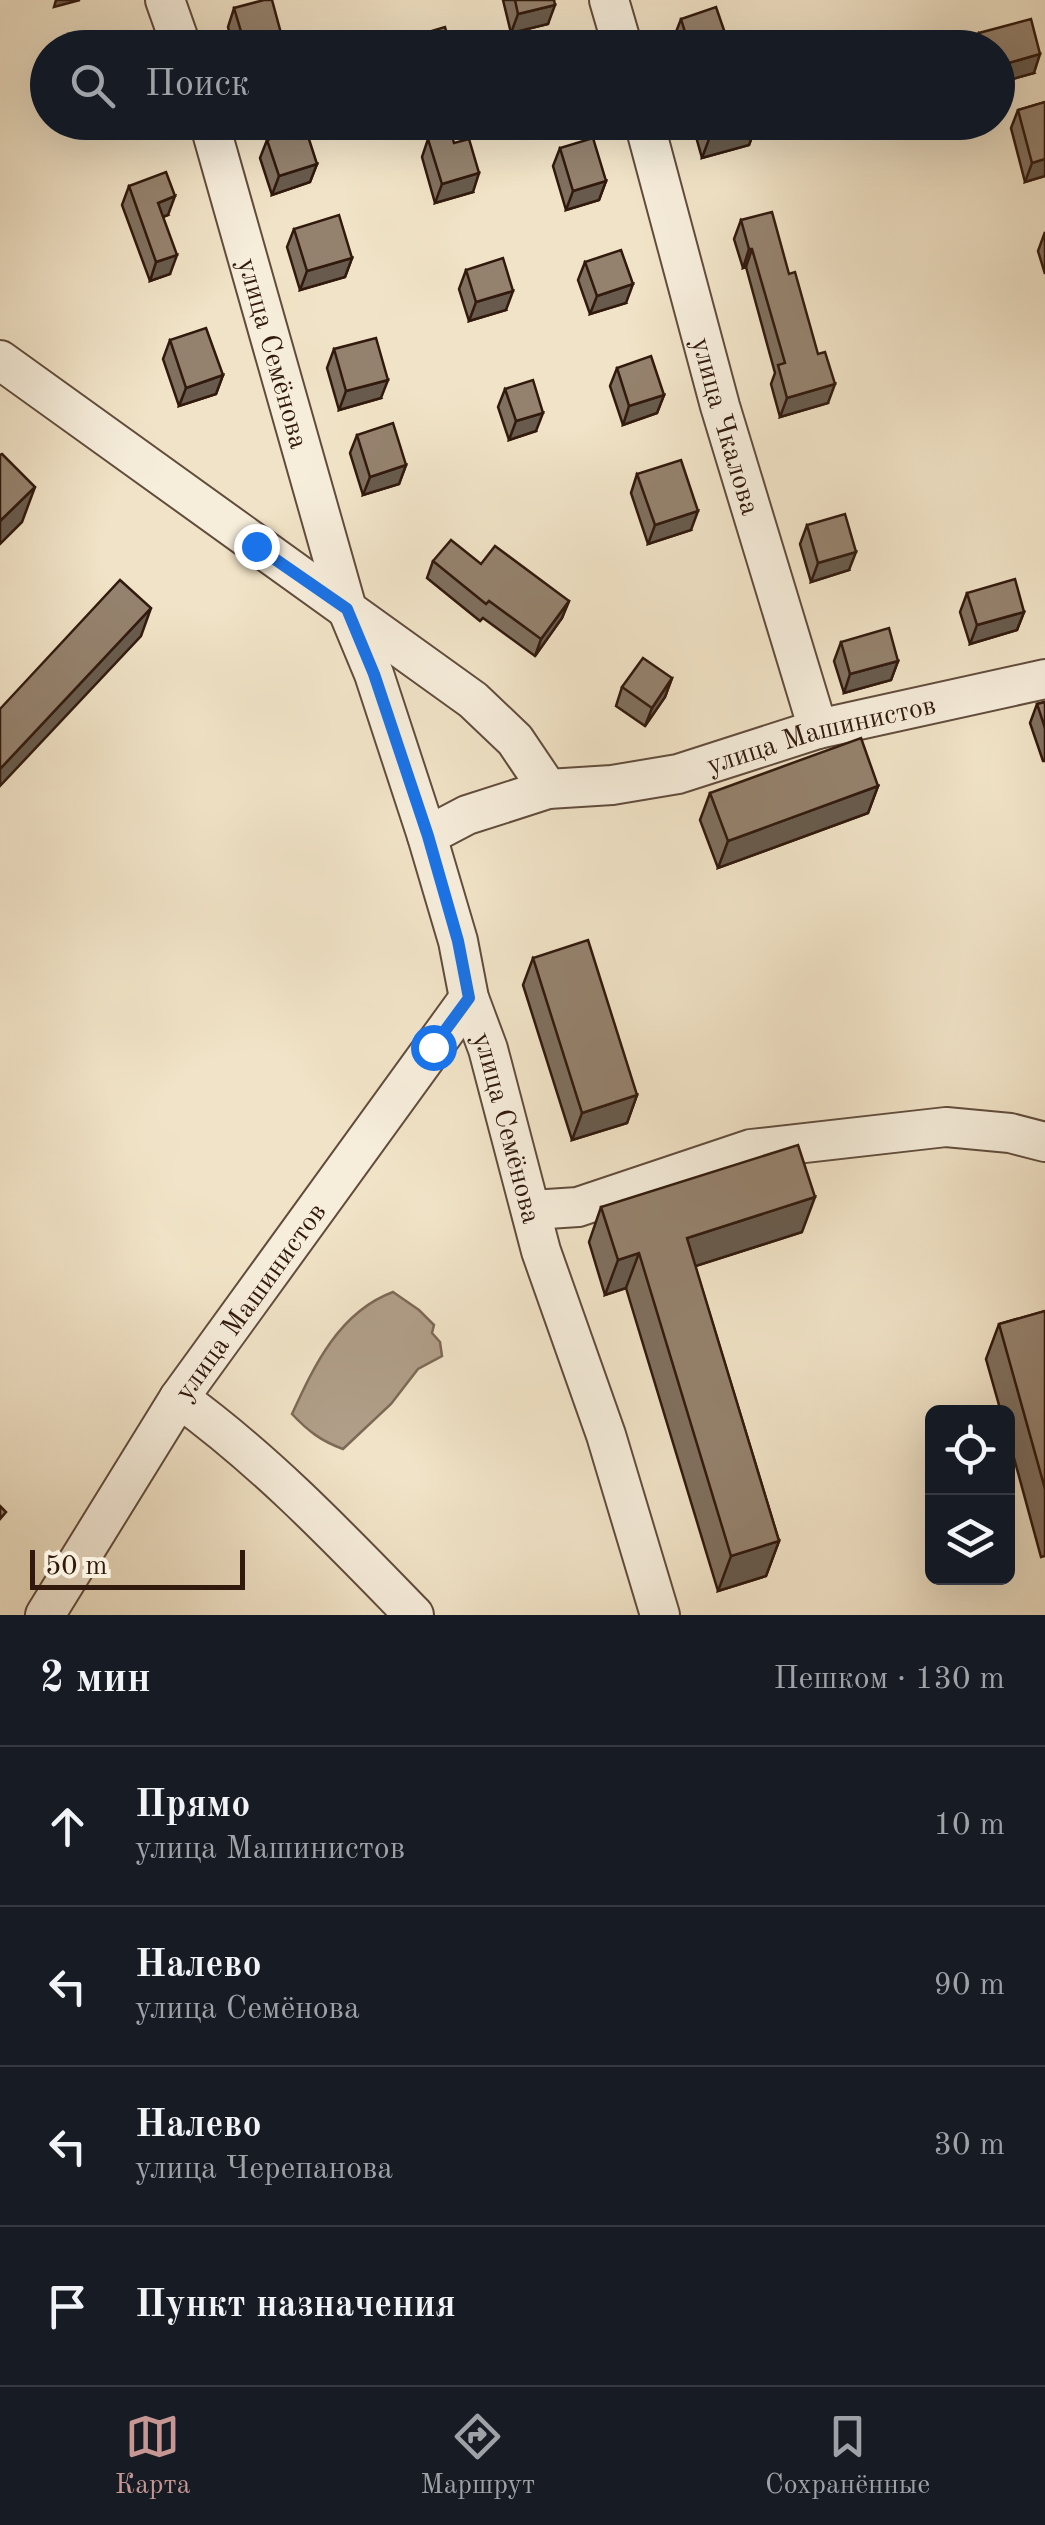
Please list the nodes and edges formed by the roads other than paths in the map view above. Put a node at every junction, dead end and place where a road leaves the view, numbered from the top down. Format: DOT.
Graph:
graph roads {
  1 [pos="165,0"];
  2 [pos="609,0"];
  3 [pos="176,30"];
  4 [pos="618,30"];
  5 [pos="214,140"];
  6 [pos="649,140"];
  7 [pos="0,360"];
  8 [pos="347,609"];
  9 [pos="1045,679"];
  10 [pos="818,729"];
  11 [pos="548,789"];
  12 [pos="428,836"];
  13 [pos="469,998"];
  14 [pos="1045,1142"];
  15 [pos="532,1210"];
  16 [pos="179,1398"];
  17 [pos="45,1615"];
  18 [pos="414,1615"];
  19 [pos="660,1615"];
  1 -- 3 [label="street"];
  2 -- 4 [label="street"];
  5 -- 8 [label="street, улица Семёнова"];
  6 -- 10 [label="street, улица Чкалова"];
  7 -- 8 [label="street"];
  8 -- 11 [label="street"];
  8 -- 12 [label="street, улица Семёнова"];
  9 -- 10 [label="street, улица Машинистов"];
  10 -- 11 [label="street, улица Машинистов"];
  11 -- 12 [label="street, улица Машинистов"];
  12 -- 13 [label="street, улица Семёнова"];
  13 -- 15 [label="street, улица Семёнова"];
  13 -- 16 [label="street, улица Машинистов"];
  14 -- 15 [label="street"];
  15 -- 19 [label="street, улица Семёнова"];
  16 -- 17 [label="street, улица Машинистов"];
  16 -- 18 [label="street"];
}
